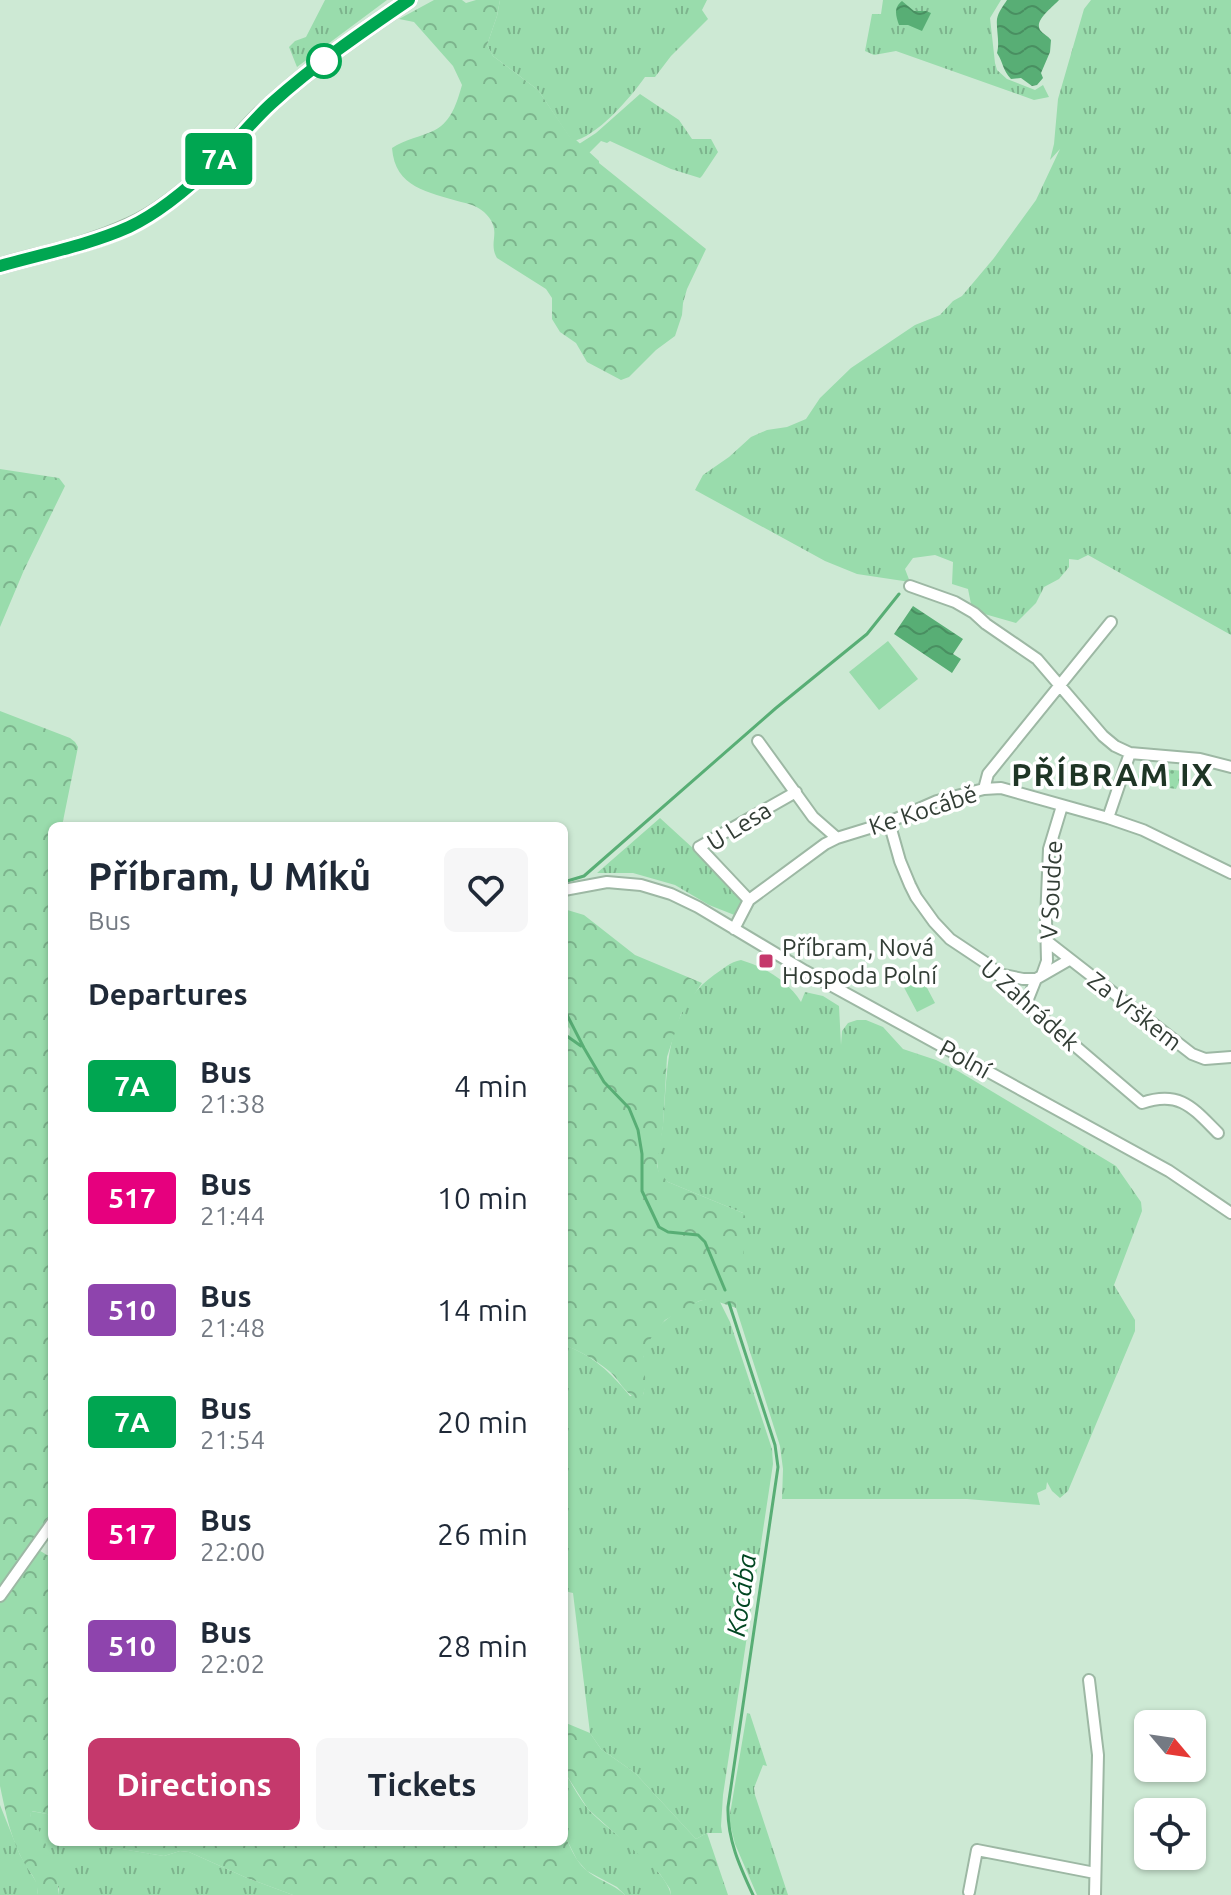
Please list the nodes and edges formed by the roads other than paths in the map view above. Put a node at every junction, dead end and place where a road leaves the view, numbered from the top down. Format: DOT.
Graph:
graph roads {
  1 [pos="409,0"];
  2 [pos="0,266"];
  3 [pos="910,586"];
  4 [pos="1111,622"];
  5 [pos="1059,684"];
  6 [pos="758,741"];
  7 [pos="1130,753"];
  8 [pos="1231,767"];
  9 [pos="984,789"];
  10 [pos="796,792"];
  11 [pos="1062,806"];
  12 [pos="1108,818"];
  13 [pos="889,822"];
  14 [pos="837,838"];
  15 [pos="1231,873"];
  16 [pos="568,889"];
  17 [pos="749,900"];
  18 [pos="734,929"];
  19 [pos="1048,942"];
  20 [pos="1069,960"];
  21 [pos="999,974"];
  22 [pos="1039,977"];
  23 [pos="1026,1004"];
  24 [pos="1231,1057"];
  25 [pos="1218,1133"];
  26 [pos="1231,1213"];
  27 [pos="48,1529"];
  28 [pos="0,1596"];
  29 [pos="1089,1680"];
  30 [pos="1095,1873"];
  31 [pos="969,1892"];
  32 [pos="1095,1895"];
  1 -- 2 [label="main road"];
  3 -- 5 [label="street"];
  4 -- 5 [label="street"];
  5 -- 7 [label="street"];
  5 -- 9 [label="street"];
  6 -- 10 [label="street, U Lesa"];
  7 -- 8 [label="street"];
  7 -- 12 [label="street"];
  9 -- 11 [label="street, Ke Kocábě"];
  9 -- 13 [label="street, Ke Kocábě"];
  10 -- 14 [label="street, U Lesa"];
  10 -- 17 [label="street, U Lesa"];
  11 -- 12 [label="street, Ke Kocábě"];
  11 -- 19 [label="street, V Soudce"];
  12 -- 15 [label="street, Ke Kocábě"];
  13 -- 14 [label="street, Ke Kocábě"];
  13 -- 21 [label="street, U Zahrádek"];
  14 -- 17 [label="street, Ke Kocábě"];
  16 -- 18 [label="street, Polní"];
  17 -- 18 [label="street, Ke Kocábě"];
  18 -- 26 [label="street, Polní"];
  19 -- 20 [label="street, Za Vrškem"];
  19 -- 22 [label="street, V Soudce"];
  20 -- 22 [label="street, V Soudce"];
  20 -- 24 [label="street, Za Vrškem"];
  21 -- 22 [label="street"];
  21 -- 23 [label="street, U Zahrádek"];
  22 -- 23 [label="street, V Soudce"];
  23 -- 25 [label="street, U Zahrádek"];
  27 -- 28 [label="street"];
  29 -- 30 [label="street"];
  30 -- 31 [label="street"];
  30 -- 32 [label="street"];
}
